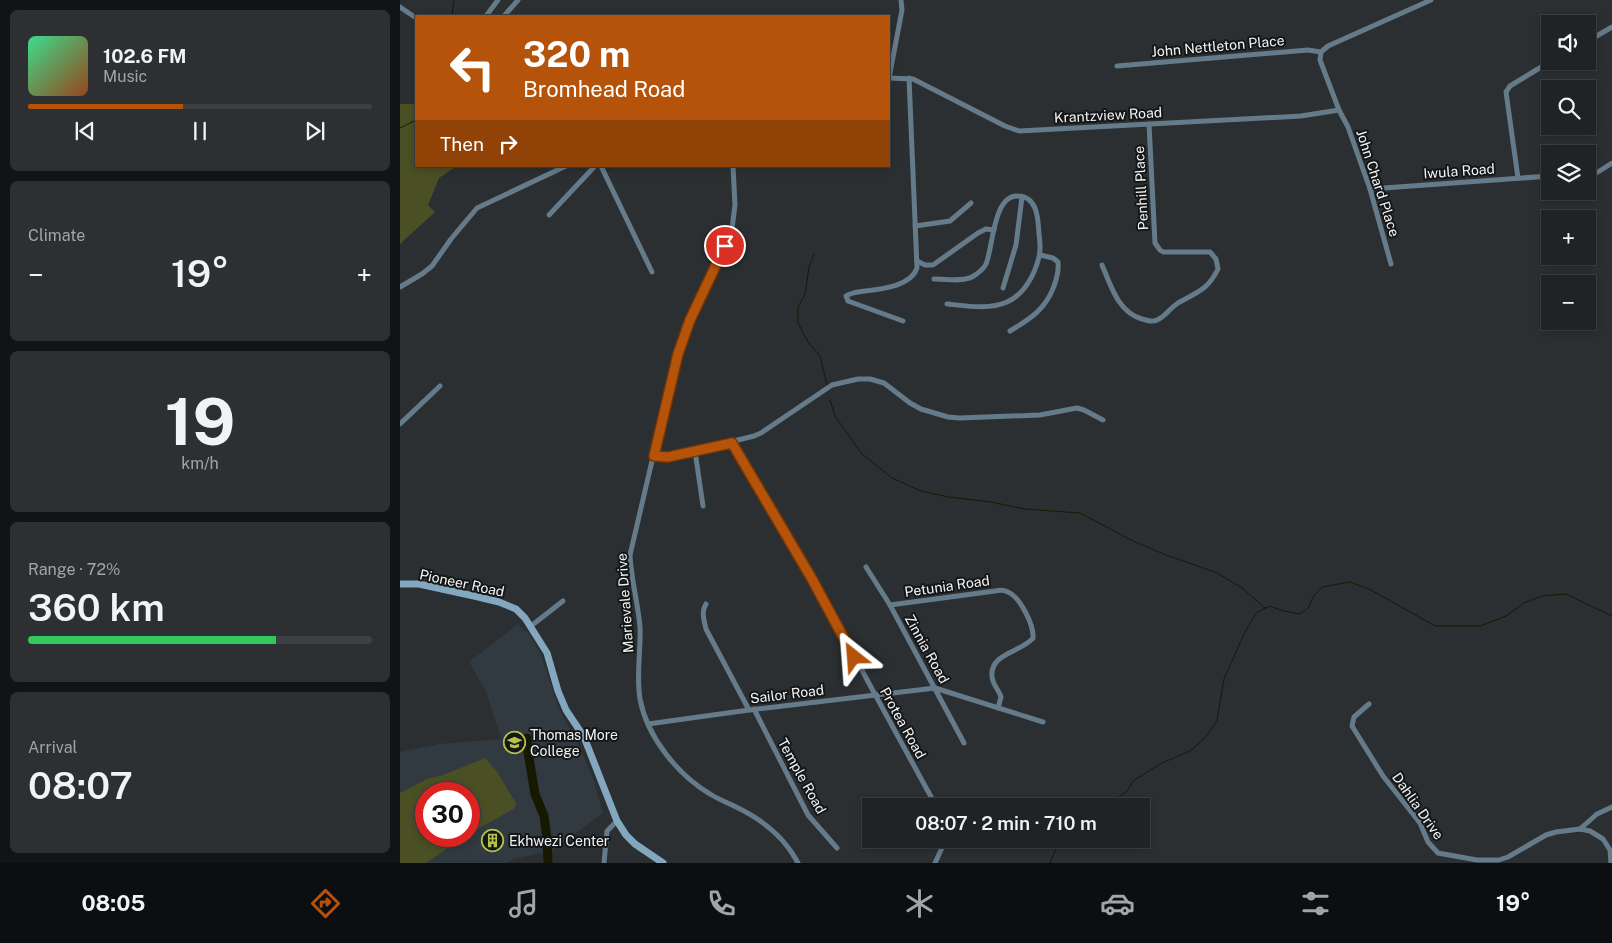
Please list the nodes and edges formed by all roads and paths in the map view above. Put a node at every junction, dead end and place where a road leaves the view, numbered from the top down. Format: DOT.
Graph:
graph roads {
  1 [pos="498,0"];
  2 [pos="518,0"];
  3 [pos="901,0"];
  4 [pos="1431,0"];
  5 [pos="400,8"];
  6 [pos="487,15"];
  7 [pos="505,15"];
  8 [pos="415,17"];
  9 [pos="1612,27"];
  10 [pos="1596,36"];
  11 [pos="1321,52"];
  12 [pos="1116,66"];
  13 [pos="1541,67"];
  14 [pos="890,73"];
  15 [pos="890,78"];
  16 [pos="909,78"];
  17 [pos="1339,110"];
  18 [pos="1149,124"];
  19 [pos="1612,163"];
  20 [pos="564,167"];
  21 [pos="594,167"];
  22 [pos="601,167"];
  23 [pos="733,167"];
  24 [pos="1596,172"];
  25 [pos="1541,177"];
  26 [pos="1518,178"];
  27 [pos="1370,188"];
  28 [pos="1022,197"];
  29 [pos="971,203"];
  30 [pos="549,215"];
  31 [pos="915,226"];
  32 [pos="994,230"];
  33 [pos="1040,255"];
  34 [pos="917,261"];
  35 [pos="1391,264"];
  36 [pos="1102,265"];
  37 [pos="652,272"];
  38 [pos="934,279"];
  39 [pos="400,287"];
  40 [pos="1003,288"];
  41 [pos="947,304"];
  42 [pos="903,321"];
  43 [pos="1010,332"];
  44 [pos="440,386"];
  45 [pos="1103,420"];
  46 [pos="400,424"];
  47 [pos="732,443"];
  48 [pos="696,451"];
  49 [pos="654,456"];
  50 [pos="666,457"];
  51 [pos="651,466"];
  52 [pos="703,506"];
  53 [pos="866,568"];
  54 [pos="400,584"];
  55 [pos="563,601"];
  56 [pos="706,604"];
  57 [pos="890,605"];
  58 [pos="531,626"];
  59 [pos="935,688"];
  60 [pos="874,696"];
  61 [pos="1369,704"];
  62 [pos="998,708"];
  63 [pos="752,710"];
  64 [pos="660,721"];
  65 [pos="1042,722"];
  66 [pos="648,724"];
  67 [pos="654,734"];
  68 [pos="964,743"];
  69 [pos="931,798"];
  70 [pos="1612,808"];
  71 [pos="617,821"];
  72 [pos="1580,829"];
  73 [pos="837,848"];
  74 [pos="942,848"];
  75 [pos="604,863"];
  76 [pos="663,863"];
  77 [pos="798,863"];
  78 [pos="935,863"];
  79 [pos="1611,863"];
  1 -- 6 [label="street"];
  2 -- 7 [label="street"];
  3 -- 14 [label="street"];
  4 -- 11 [label="street"];
  5 -- 8 [label="street"];
  9 -- 10 [label="street"];
  11 -- 12 [label="street, John Nettleton Place"];
  11 -- 17 [label="street, John Chard Place"];
  13 -- 26 [label="street"];
  15 -- 16 [label="street, Krantzview Road"];
  16 -- 18 [label="street, Krantzview Road"];
  16 -- 31 [label="street"];
  17 -- 18 [label="street, Krantzview Road"];
  17 -- 27 [label="street, John Chard Place"];
  18 -- 36 [label="street, Penhill Place"];
  19 -- 24 [label="street"];
  20 -- 39 [label="street"];
  21 -- 30 [label="street"];
  22 -- 37 [label="street"];
  23 -- 49 [label="street, Marievale Drive"];
  25 -- 26 [label="street, Iwula Road"];
  26 -- 27 [label="street, Iwula Road"];
  27 -- 35 [label="street, John Chard Place"];
  28 -- 32 [label="street"];
  28 -- 33 [label="street"];
  28 -- 40 [label="street"];
  29 -- 31 [label="street"];
  31 -- 34 [label="street"];
  32 -- 34 [label="street"];
  32 -- 38 [label="street"];
  33 -- 41 [label="street"];
  33 -- 43 [label="street"];
  34 -- 42 [label="street"];
  44 -- 46 [label="street"];
  45 -- 47 [label="street"];
  47 -- 48 [label="street"];
  47 -- 60 [label="street, Protea Road"];
  48 -- 50 [label="street"];
  48 -- 52 [label="street"];
  49 -- 50 [label="street"];
  49 -- 51 [label="street, Marievale Drive"];
  50 -- 51 [label="street"];
  51 -- 66 [label="street, Marievale Drive"];
  53 -- 57 [label="street, Zinnia Road"];
  54 -- 58 [label="main road, Pioneer Road"];
  55 -- 58 [label="street"];
  56 -- 63 [label="street, Temple Road"];
  57 -- 59 [label="street, Zinnia Road"];
  57 -- 62 [label="street, Petunia Road"];
  58 -- 71 [label="main road, Pioneer Road"];
  59 -- 60 [label="street, Sailor Road"];
  59 -- 62 [label="street, Sailor Road"];
  59 -- 68 [label="street, Zinnia Road"];
  60 -- 63 [label="street, Sailor Road"];
  60 -- 69 [label="street, Protea Road"];
  61 -- 72 [label="street, Dahlia Drive"];
  62 -- 65 [label="street, Sailor Road"];
  63 -- 64 [label="street, Sailor Road"];
  63 -- 73 [label="street, Temple Road"];
  64 -- 66 [label="street, Sailor Road"];
  64 -- 67 [label="street"];
  66 -- 67 [label="street, Marievale Drive"];
  67 -- 77 [label="street, Marievale Drive"];
  70 -- 72 [label="street"];
  71 -- 75 [label="street"];
  71 -- 76 [label="main road, Pioneer Road"];
  72 -- 79 [label="street"];
  74 -- 78 [label="street"];
}
